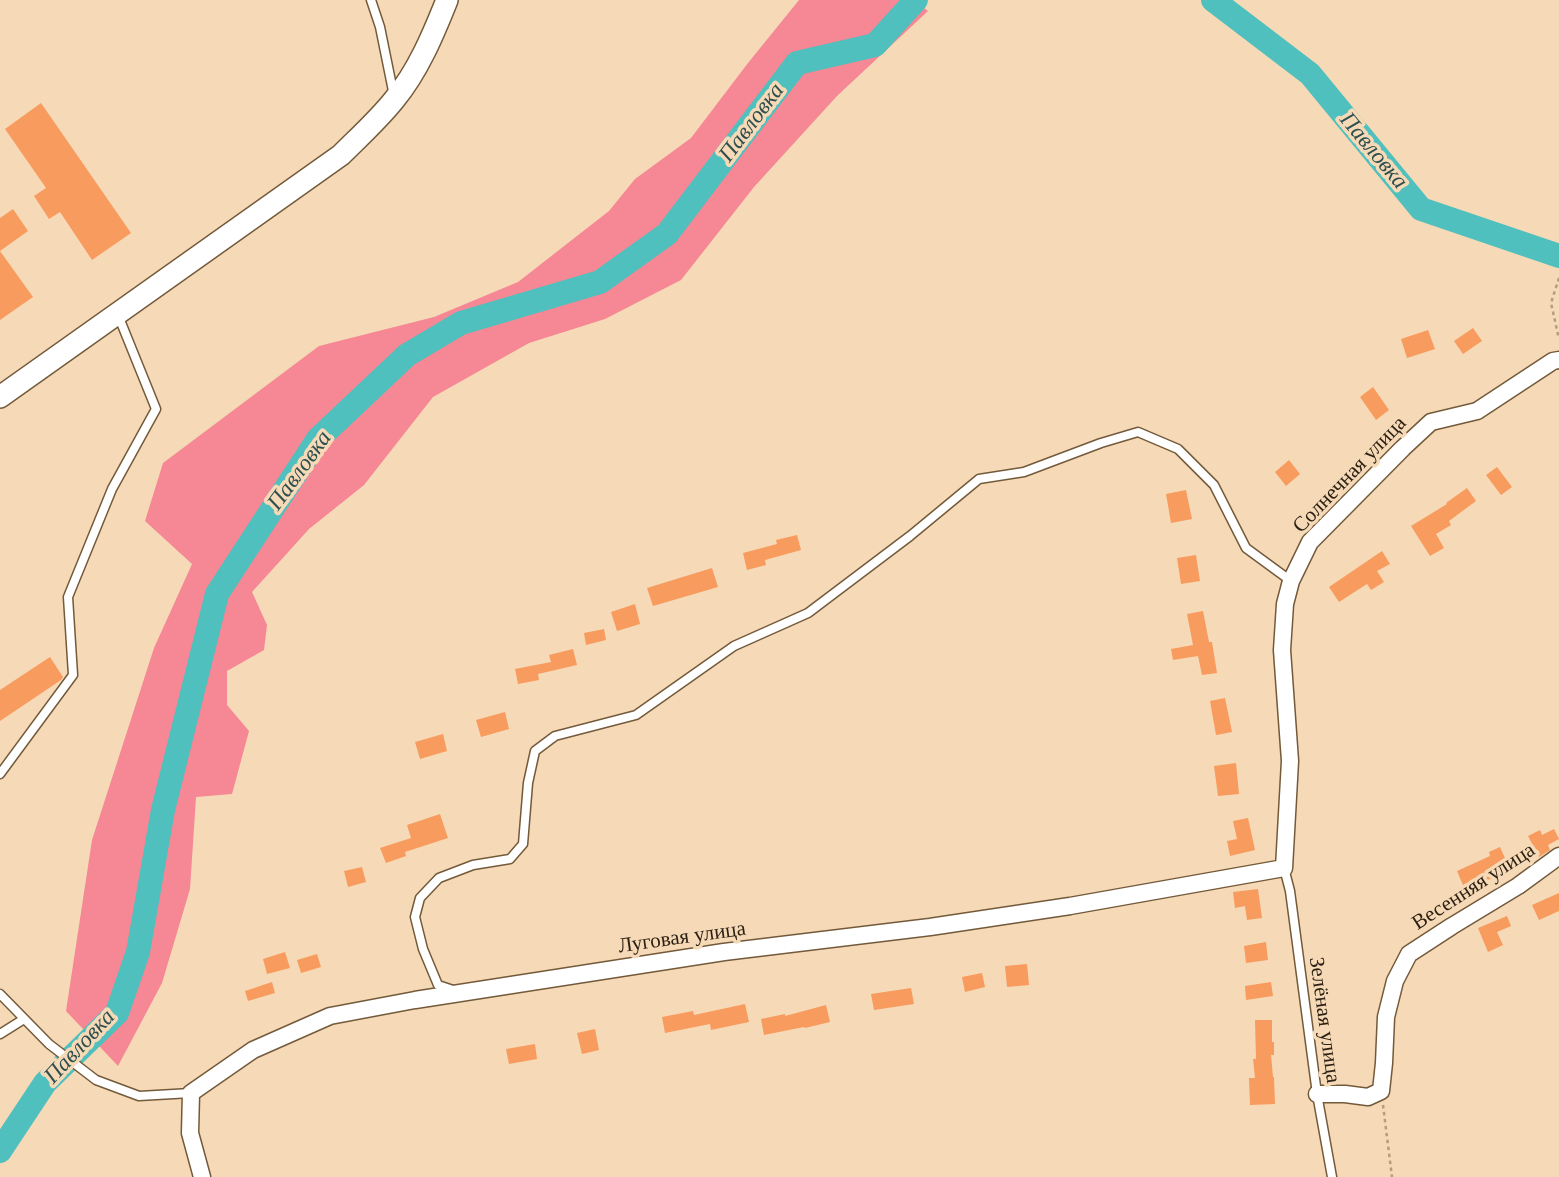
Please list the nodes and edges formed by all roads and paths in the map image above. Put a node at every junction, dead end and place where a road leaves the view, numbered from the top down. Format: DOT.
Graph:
graph roads {
  1 [pos="371,0"];
  2 [pos="447,0"];
  3 [pos="395,99"];
  4 [pos="1559,278"];
  5 [pos="118,315"];
  6 [pos="1559,340"];
  7 [pos="1559,360"];
  8 [pos="0,397"];
  9 [pos="1291,581"];
  10 [pos="0,774"];
  11 [pos="1559,856"];
  12 [pos="1284,868"];
  13 [pos="463,993"];
  14 [pos="0,994"];
  15 [pos="24,1019"];
  16 [pos="0,1034"];
  17 [pos="1381,1091"];
  18 [pos="191,1093"];
  19 [pos="1317,1094"];
  20 [pos="202,1177"];
  21 [pos="1332,1177"];
  22 [pos="1392,1177"];
  1 -- 3 [label="lane"];
  2 -- 3 [label="street"];
  3 -- 5 [label="street"];
  4 -- 6 [label="path"];
  5 -- 8 [label="street"];
  5 -- 10 [label="lane"];
  7 -- 9 [label="street, Солнечная улица"];
  9 -- 12 [label="street, Солнечная улица"];
  9 -- 13 [label="lane"];
  11 -- 17 [label="street, Весенняя улица"];
  12 -- 13 [label="street, Луговая улица"];
  12 -- 19 [label="lane, Зелёная улица"];
  13 -- 18 [label="street, Луговая улица"];
  14 -- 15 [label="lane"];
  15 -- 16 [label="lane"];
  15 -- 18 [label="lane"];
  17 -- 19 [label="street"];
  17 -- 22 [label="path"];
  18 -- 20 [label="street"];
  19 -- 21 [label="lane, Зелёная улица"];
}
